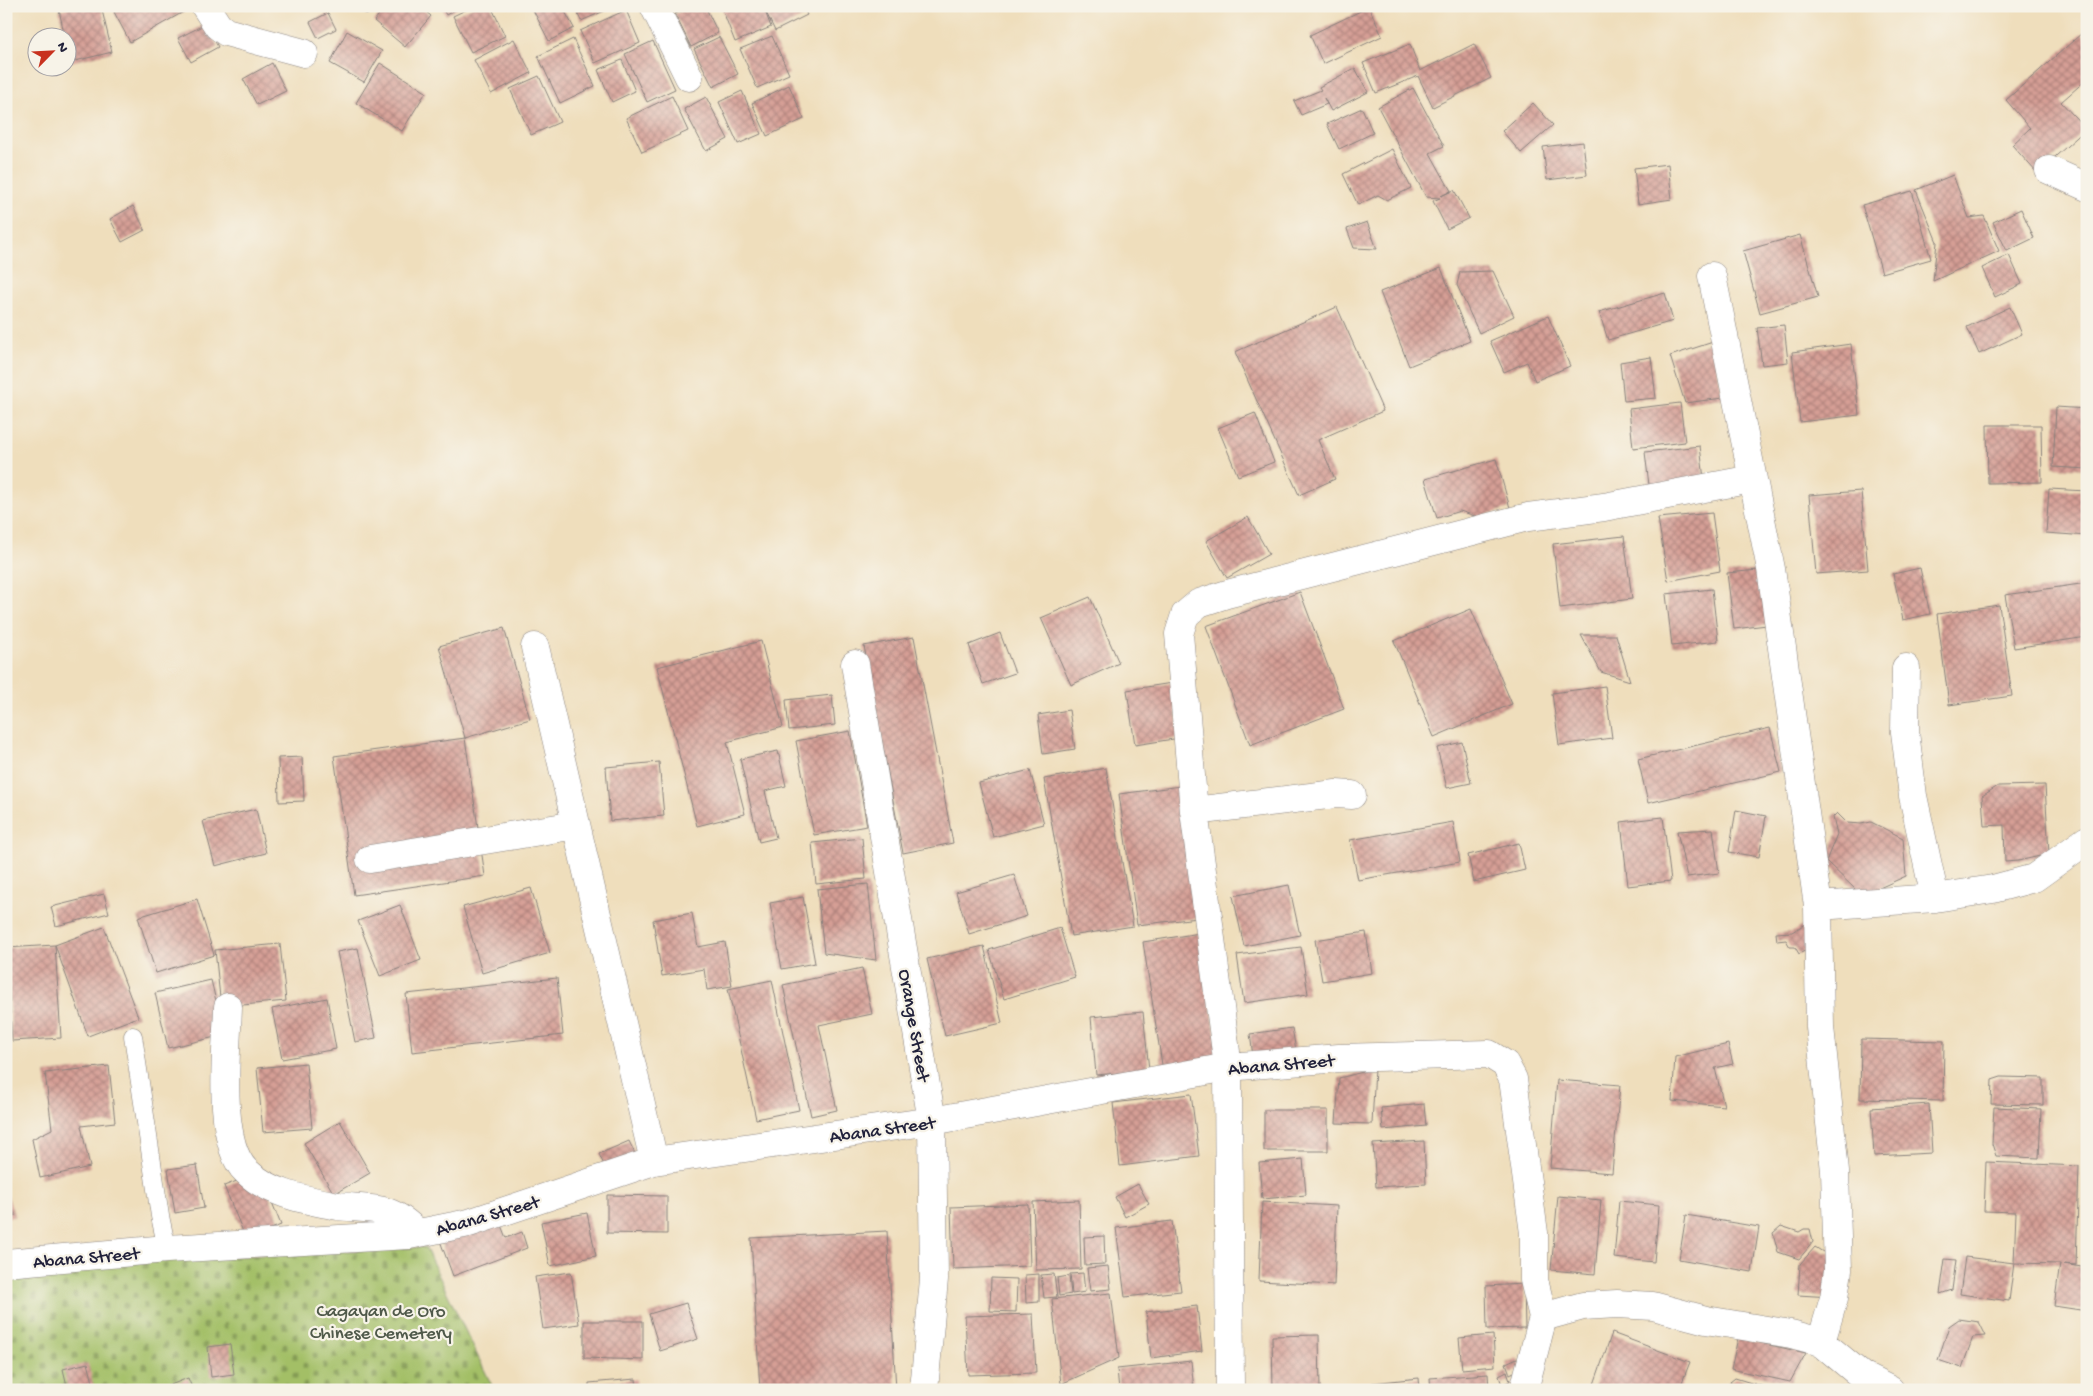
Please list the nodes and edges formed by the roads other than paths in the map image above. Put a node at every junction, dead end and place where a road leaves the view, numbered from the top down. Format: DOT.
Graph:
graph roads {
  1 [pos="206,6"];
  2 [pos="654,6"];
  3 [pos="304,53"];
  4 [pos="689,77"];
  5 [pos="2049,170"];
  6 [pos="2087,187"];
  7 [pos="1712,276"];
  8 [pos="1752,479"];
  9 [pos="535,647"];
  10 [pos="855,664"];
  11 [pos="1906,668"];
  12 [pos="1352,795"];
  13 [pos="1194,811"];
  14 [pos="576,825"];
  15 [pos="2087,840"];
  16 [pos="370,859"];
  17 [pos="1935,898"];
  18 [pos="1818,906"];
  19 [pos="228,1007"];
  20 [pos="133,1036"];
  21 [pos="1228,1067"];
  22 [pos="932,1121"];
  23 [pos="654,1162"];
  24 [pos="418,1233"];
  25 [pos="167,1249"];
  26 [pos="6,1263"];
  27 [pos="1543,1317"];
  28 [pos="1820,1342"];
  29 [pos="924,1390"];
  30 [pos="1230,1390"];
  31 [pos="1524,1390"];
  32 [pos="1890,1390"];
  1 -- 3 [label="street"];
  2 -- 4 [label="street"];
  5 -- 6 [label="street"];
  7 -- 8 [label="street"];
  8 -- 13 [label="street"];
  8 -- 18 [label="street"];
  9 -- 14 [label="street"];
  10 -- 22 [label="street, Orange Street"];
  11 -- 17 [label="street"];
  12 -- 13 [label="street"];
  13 -- 21 [label="street"];
  14 -- 16 [label="street"];
  14 -- 23 [label="street"];
  15 -- 17 [label="street"];
  17 -- 18 [label="street"];
  18 -- 28 [label="street"];
  19 -- 24 [label="street"];
  20 -- 25 [label="lane"];
  21 -- 22 [label="street, Abana Street"];
  21 -- 27 [label="street, Abana Street"];
  21 -- 30 [label="street"];
  22 -- 23 [label="street, Abana Street"];
  22 -- 29 [label="street, Orange Street"];
  23 -- 24 [label="street, Abana Street"];
  24 -- 25 [label="street, Abana Street"];
  25 -- 26 [label="street, Abana Street"];
  27 -- 28 [label="street"];
  27 -- 31 [label="street"];
  28 -- 32 [label="street"];
}
